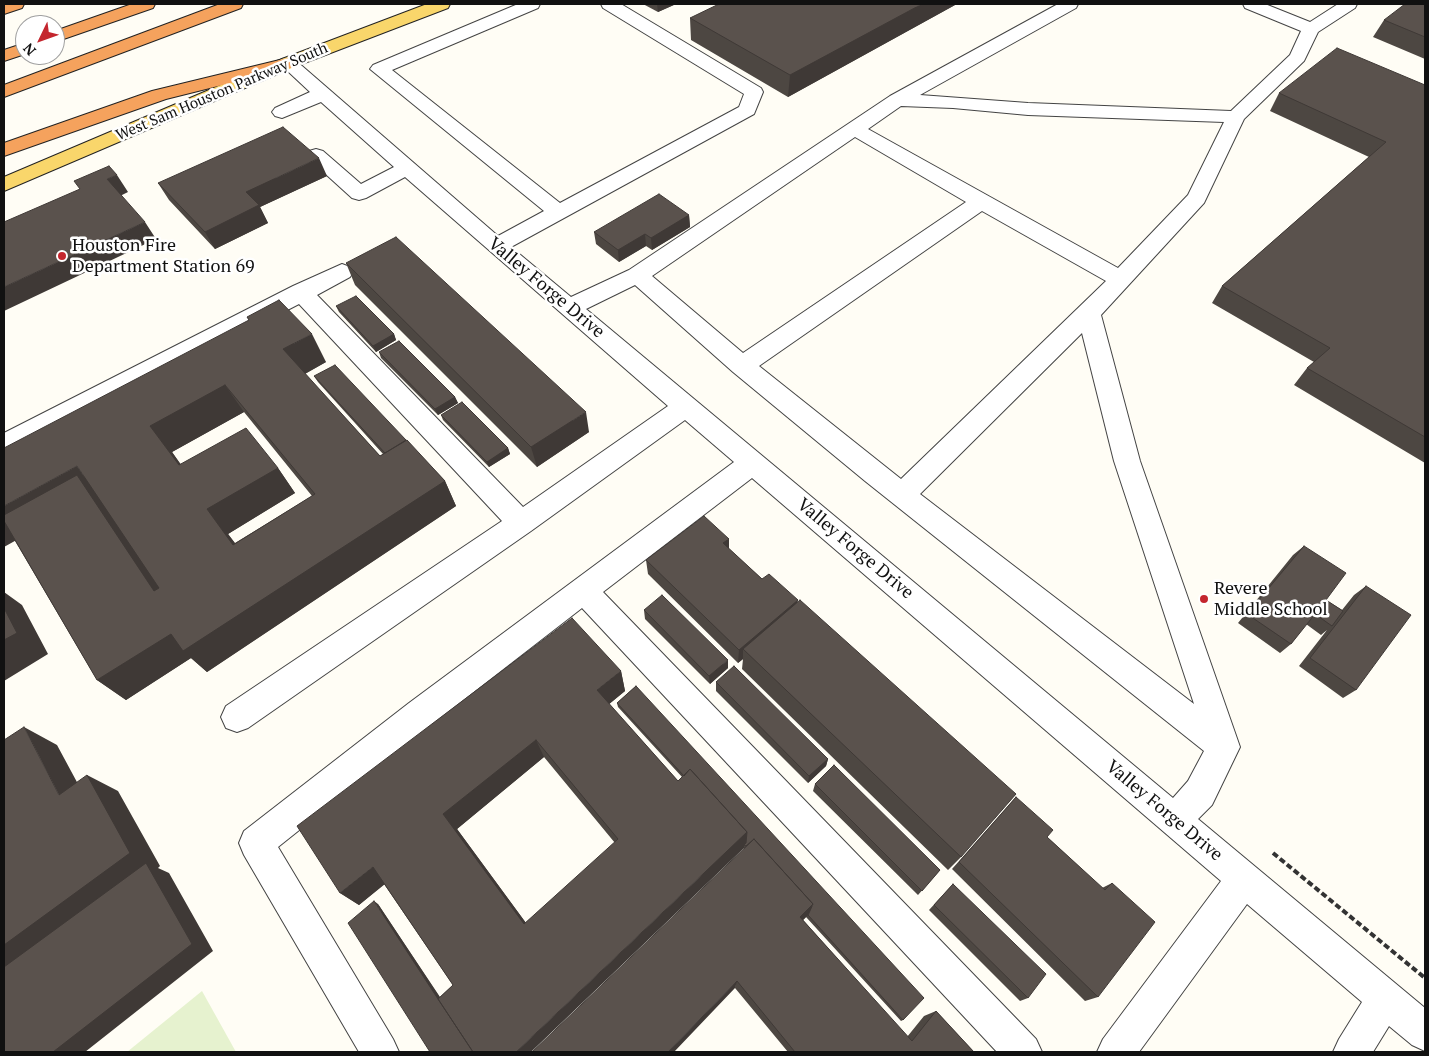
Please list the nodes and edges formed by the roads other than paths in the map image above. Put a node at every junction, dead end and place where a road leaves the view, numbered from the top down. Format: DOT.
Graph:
graph roads {
  1 [pos="16,4"];
  2 [pos="147,4"];
  3 [pos="235,4"];
  4 [pos="442,4"];
  5 [pos="532,4"];
  6 [pos="609,4"];
  7 [pos="1070,4"];
  8 [pos="1250,4"];
  9 [pos="1349,4"];
  10 [pos="4,9"];
  11 [pos="1311,29"];
  12 [pos="65,33"];
  13 [pos="288,63"];
  14 [pos="4,91"];
  15 [pos="322,94"];
  16 [pos="898,100"];
  17 [pos="282,112"];
  18 [pos="1236,117"];
  19 [pos="854,128"];
  20 [pos="4,150"];
  21 [pos="316,155"];
  22 [pos="407,168"];
  23 [pos="4,184"];
  24 [pos="980,202"];
  25 [pos="558,212"];
  26 [pos="496,246"];
  27 [pos="342,272"];
  28 [pos="637,275"];
  29 [pos="1121,280"];
  30 [pos="301,292"];
  31 [pos="570,307"];
  32 [pos="1089,313"];
  33 [pos="742,366"];
  34 [pos="687,406"];
  35 [pos="4,445"];
  36 [pos="753,462"];
  37 [pos="902,495"];
  38 [pos="521,523"];
  39 [pos="583,590"];
  40 [pos="237,717"];
  41 [pos="1224,747"];
  42 [pos="1174,820"];
  43 [pos="1244,879"];
  44 [pos="1385,998"];
  45 [pos="1425,1032"];
  46 [pos="380,1052"];
  47 [pos="1023,1052"];
  48 [pos="1116,1052"];
  49 [pos="1352,1052"];
  1 -- 10 [label="highway"];
  2 -- 12 [label="highway"];
  3 -- 14 [label="highway"];
  4 -- 13 [label="main road, West Sam Houston Parkway South"];
  5 -- 25 [label="street"];
  6 -- 25 [label="street"];
  7 -- 16 [label="street"];
  8 -- 11 [label="street"];
  9 -- 11 [label="street"];
  11 -- 18 [label="street"];
  13 -- 15 [label="street, Valley Forge Drive"];
  13 -- 20 [label="highway"];
  13 -- 23 [label="main road, West Sam Houston Parkway South"];
  15 -- 17 [label="street"];
  15 -- 22 [label="street, Valley Forge Drive"];
  16 -- 18 [label="street"];
  16 -- 19 [label="street"];
  18 -- 29 [label="street"];
  19 -- 24 [label="street"];
  19 -- 28 [label="street"];
  21 -- 22 [label="street"];
  22 -- 26 [label="street, Valley Forge Drive"];
  24 -- 29 [label="street"];
  24 -- 33 [label="street"];
  25 -- 26 [label="street"];
  26 -- 31 [label="street, Valley Forge Drive"];
  27 -- 30 [label="street"];
  28 -- 31 [label="street"];
  28 -- 33 [label="street"];
  29 -- 32 [label="street"];
  30 -- 35 [label="street"];
  30 -- 38 [label="street"];
  31 -- 34 [label="street, Valley Forge Drive"];
  32 -- 37 [label="street"];
  32 -- 41 [label="street"];
  33 -- 37 [label="street"];
  34 -- 36 [label="street, Valley Forge Drive"];
  34 -- 38 [label="street"];
  36 -- 39 [label="street"];
  36 -- 42 [label="street, Valley Forge Drive"];
  37 -- 41 [label="street"];
  38 -- 40 [label="street"];
  39 -- 46 [label="street"];
  39 -- 47 [label="street"];
  41 -- 42 [label="street"];
  42 -- 43 [label="street, Valley Forge Drive"];
  43 -- 44 [label="street, Valley Forge Drive"];
  43 -- 48 [label="street"];
  44 -- 45 [label="street, Valley Forge Drive"];
  44 -- 49 [label="street"];
}
